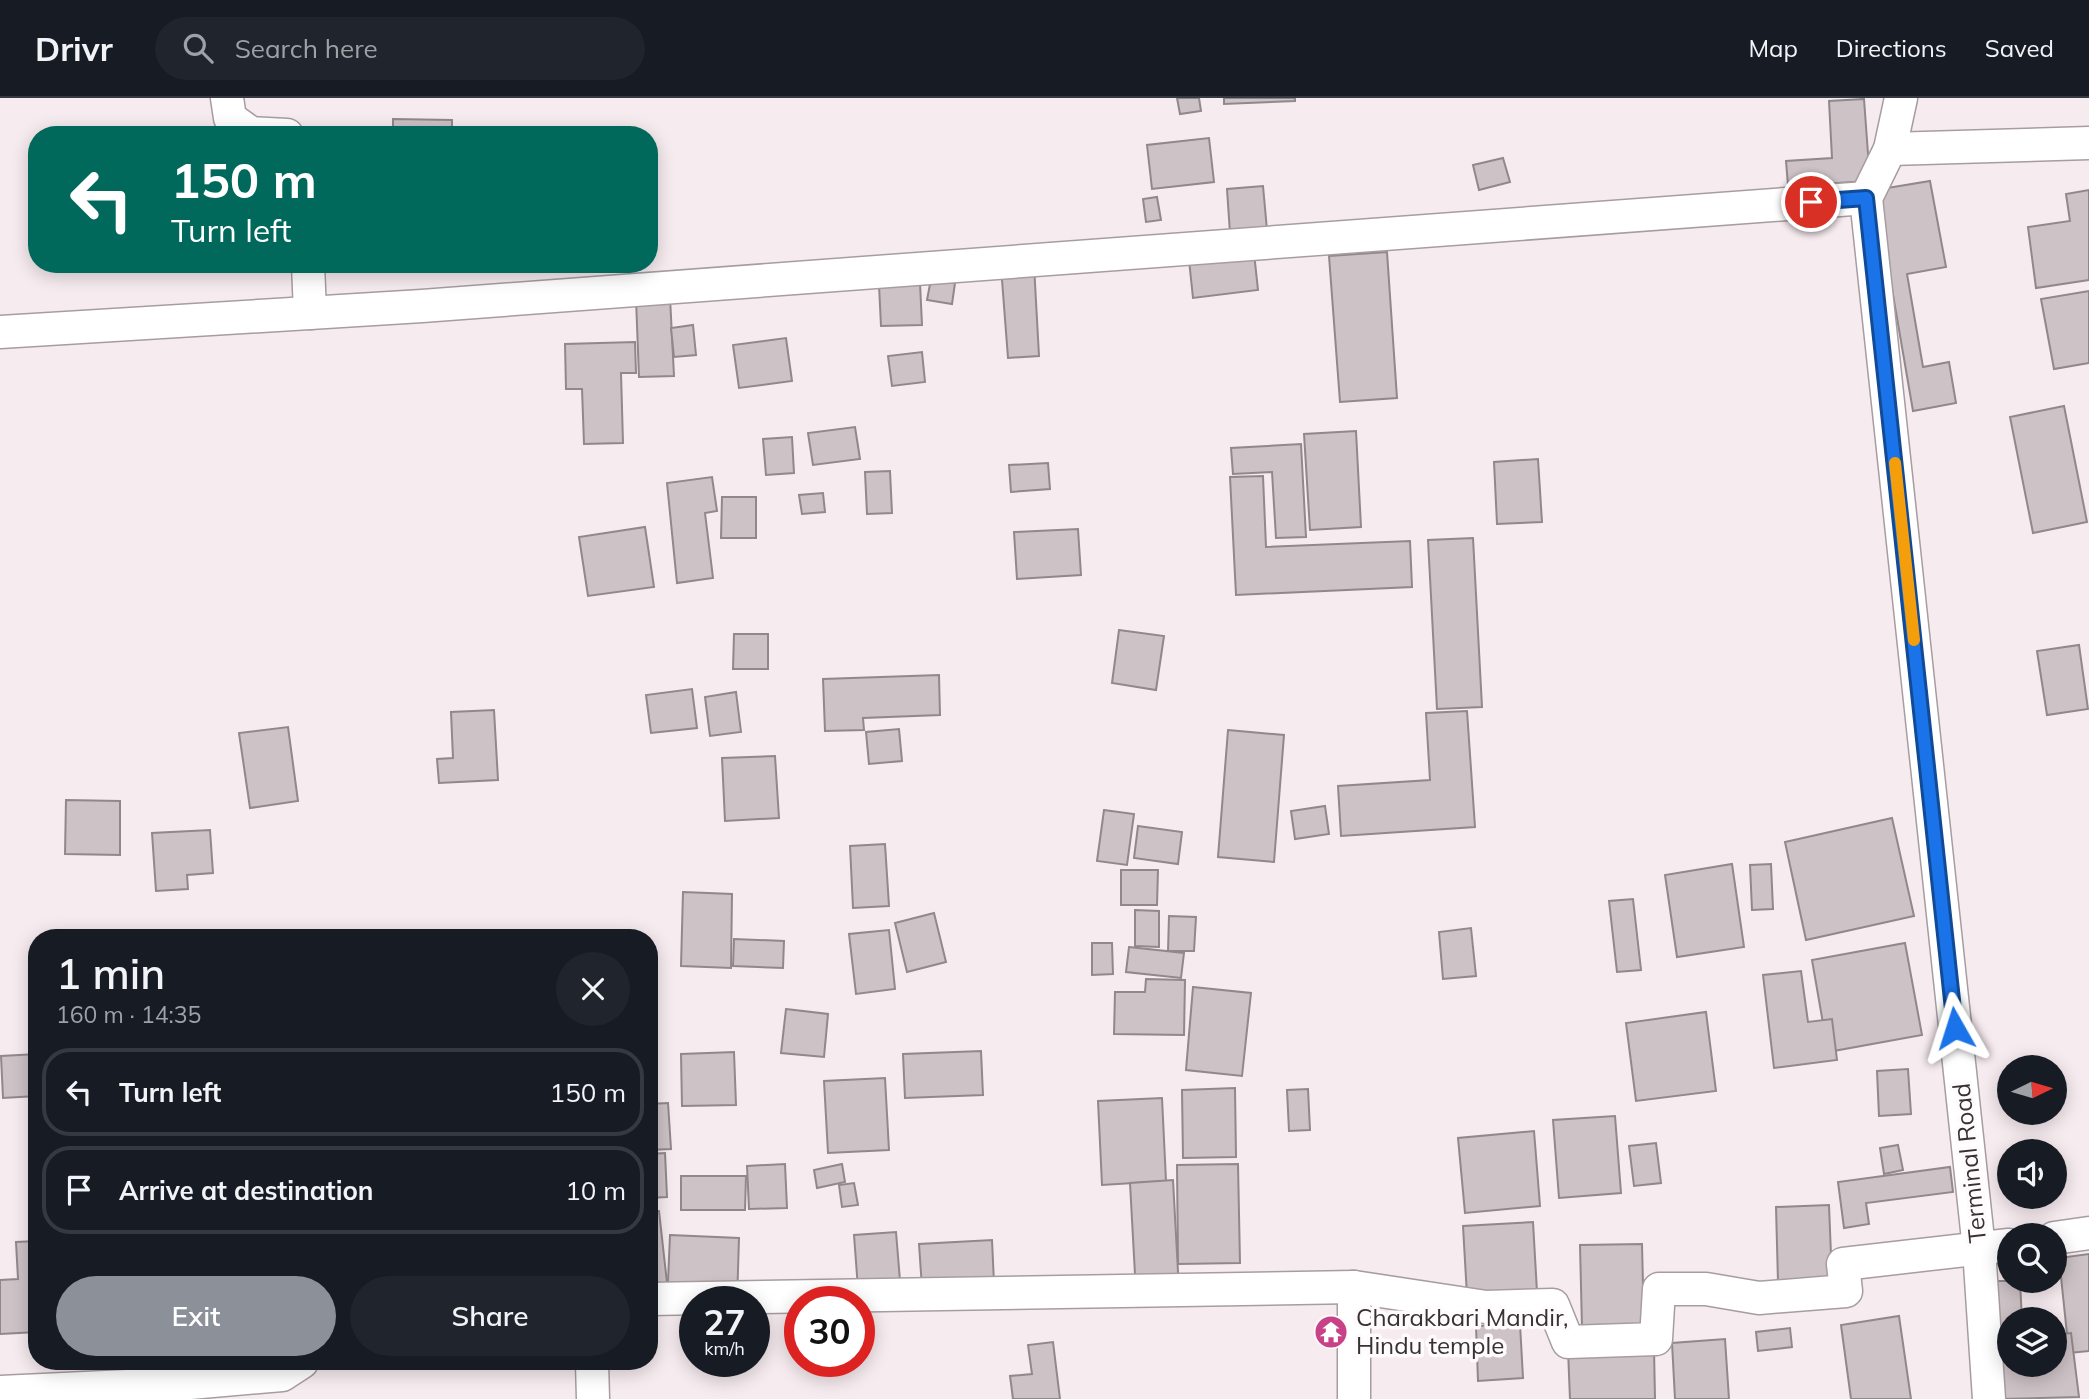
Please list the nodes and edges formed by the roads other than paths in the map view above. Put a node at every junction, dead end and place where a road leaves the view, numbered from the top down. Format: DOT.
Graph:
graph roads {
  1 [pos="228,98"];
  2 [pos="1901,98"];
  3 [pos="241,126"];
  4 [pos="2089,143"];
  5 [pos="1890,149"];
  6 [pos="1866,198"];
  7 [pos="308,273"];
  8 [pos="310,313"];
  9 [pos="0,332"];
  10 [pos="2089,1233"];
  11 [pos="2067,1236"];
  12 [pos="1994,1247"];
  13 [pos="1354,1287"];
  14 [pos="658,1299"];
  15 [pos="290,1370"];
  16 [pos="592,1370"];
  17 [pos="0,1392"];
  18 [pos="593,1399"];
  19 [pos="1354,1399"];
  20 [pos="1989,1399"];
  1 -- 3 [label="street"];
  2 -- 5 [label="street"];
  4 -- 5 [label="street"];
  5 -- 6 [label="street"];
  6 -- 8 [label="street"];
  6 -- 12 [label="street, Terminal Road"];
  7 -- 8 [label="street"];
  8 -- 9 [label="street"];
  10 -- 11 [label="street"];
  12 -- 13 [label="street"];
  12 -- 20 [label="street, Terminal Road"];
  13 -- 14 [label="street"];
  13 -- 19 [label="street"];
  15 -- 17 [label="street"];
  16 -- 18 [label="street"];
}
